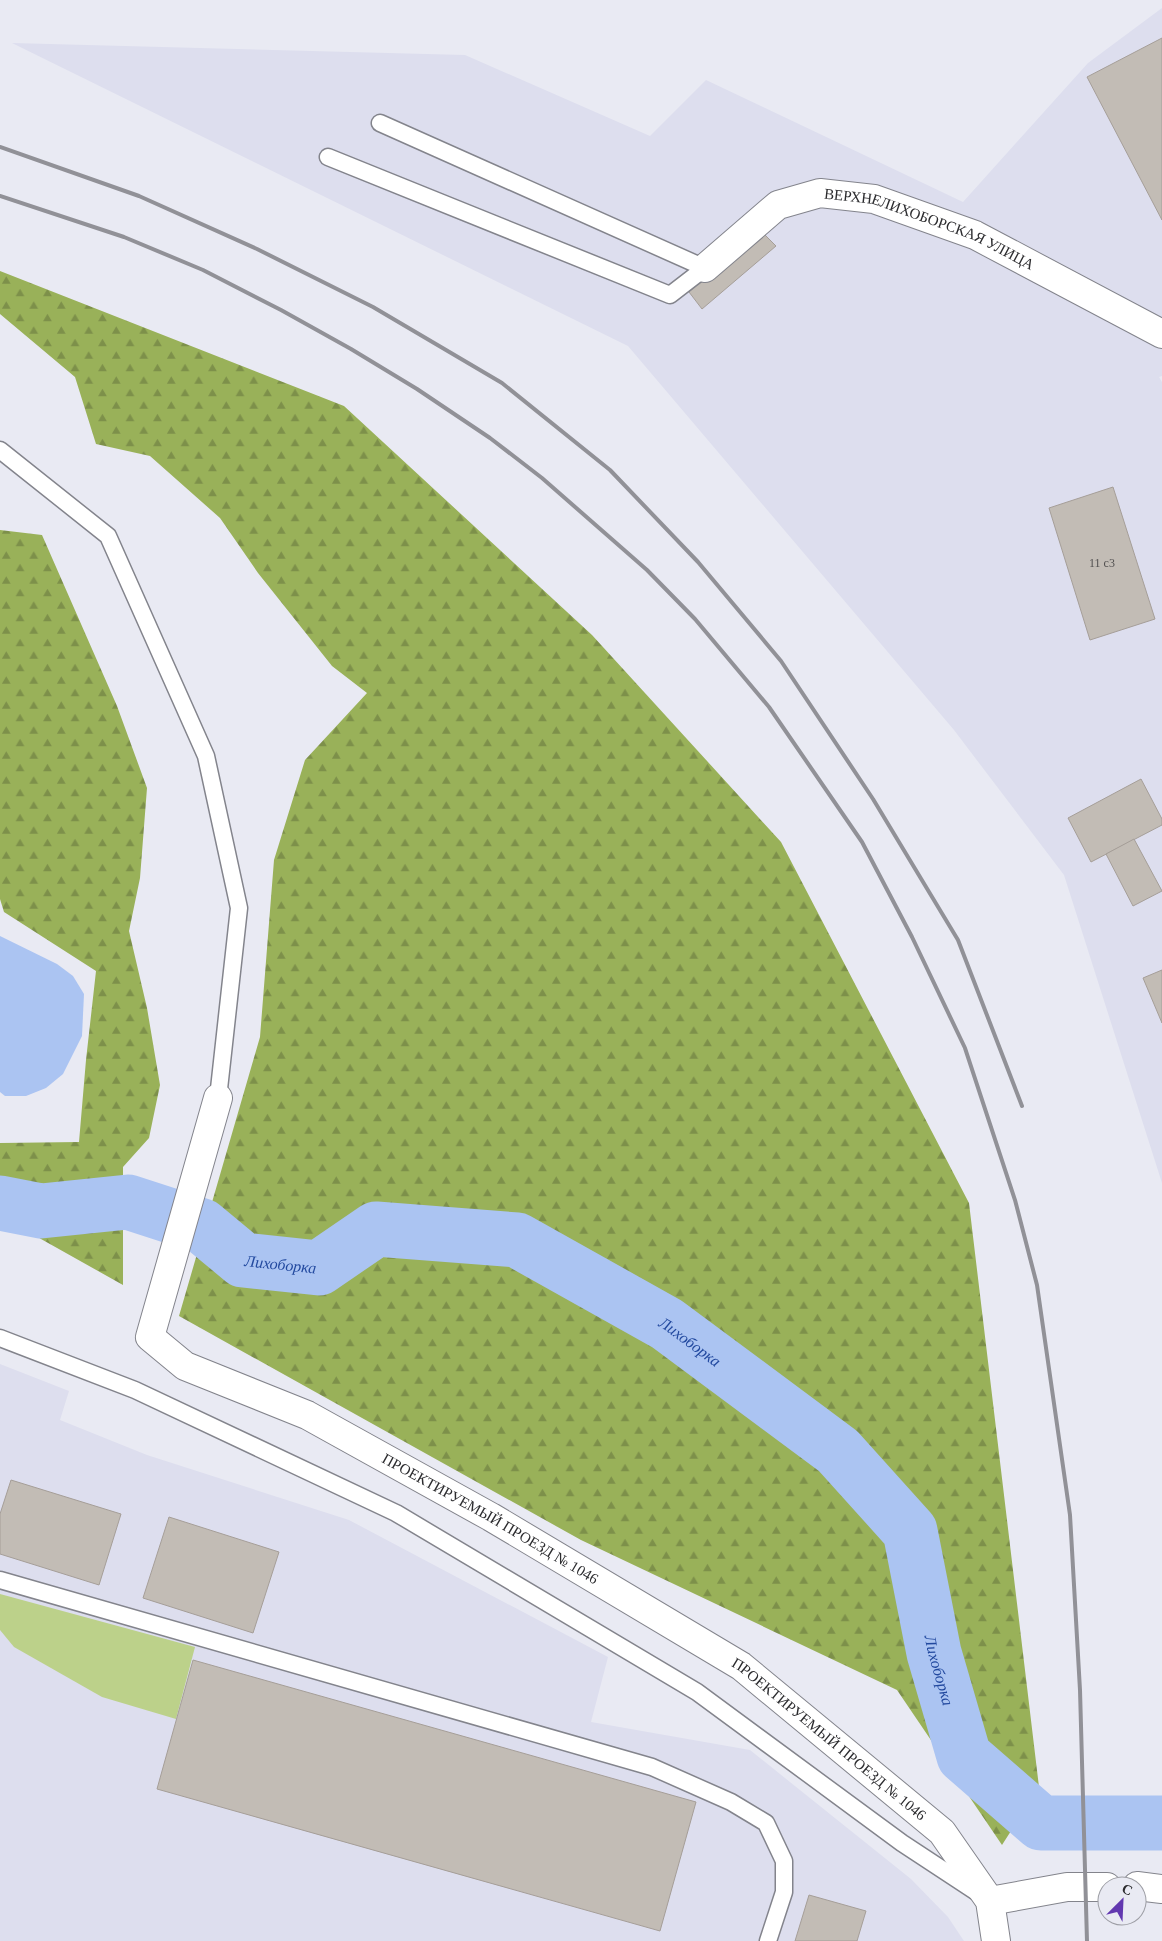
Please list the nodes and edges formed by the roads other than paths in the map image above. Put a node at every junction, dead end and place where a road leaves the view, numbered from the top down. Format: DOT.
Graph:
graph roads {
  1 [pos="380,122"];
  2 [pos="328,158"];
  3 [pos="705,268"];
  4 [pos="1162,334"];
  5 [pos="0,450"];
  6 [pos="218,1098"];
  7 [pos="0,1338"];
  8 [pos="0,1580"];
  9 [pos="1097,1887"];
  10 [pos="1147,1887"];
  11 [pos="1162,1889"];
  12 [pos="990,1901"];
  13 [pos="768,1941"];
  14 [pos="996,1941"];
  1 -- 3 [label="lane"];
  2 -- 3 [label="lane"];
  3 -- 4 [label="street, ВЕРХНЕЛИХОБОРСКАЯ УЛИЦА"];
  5 -- 6 [label="lane"];
  6 -- 12 [label="street, ПРОЕКТИРУЕМЫЙ ПРОЕЗД № 1046"];
  7 -- 12 [label="lane"];
  8 -- 13 [label="lane"];
  9 -- 12 [label="street"];
  10 -- 11 [label="street"];
  12 -- 14 [label="street"];
}
